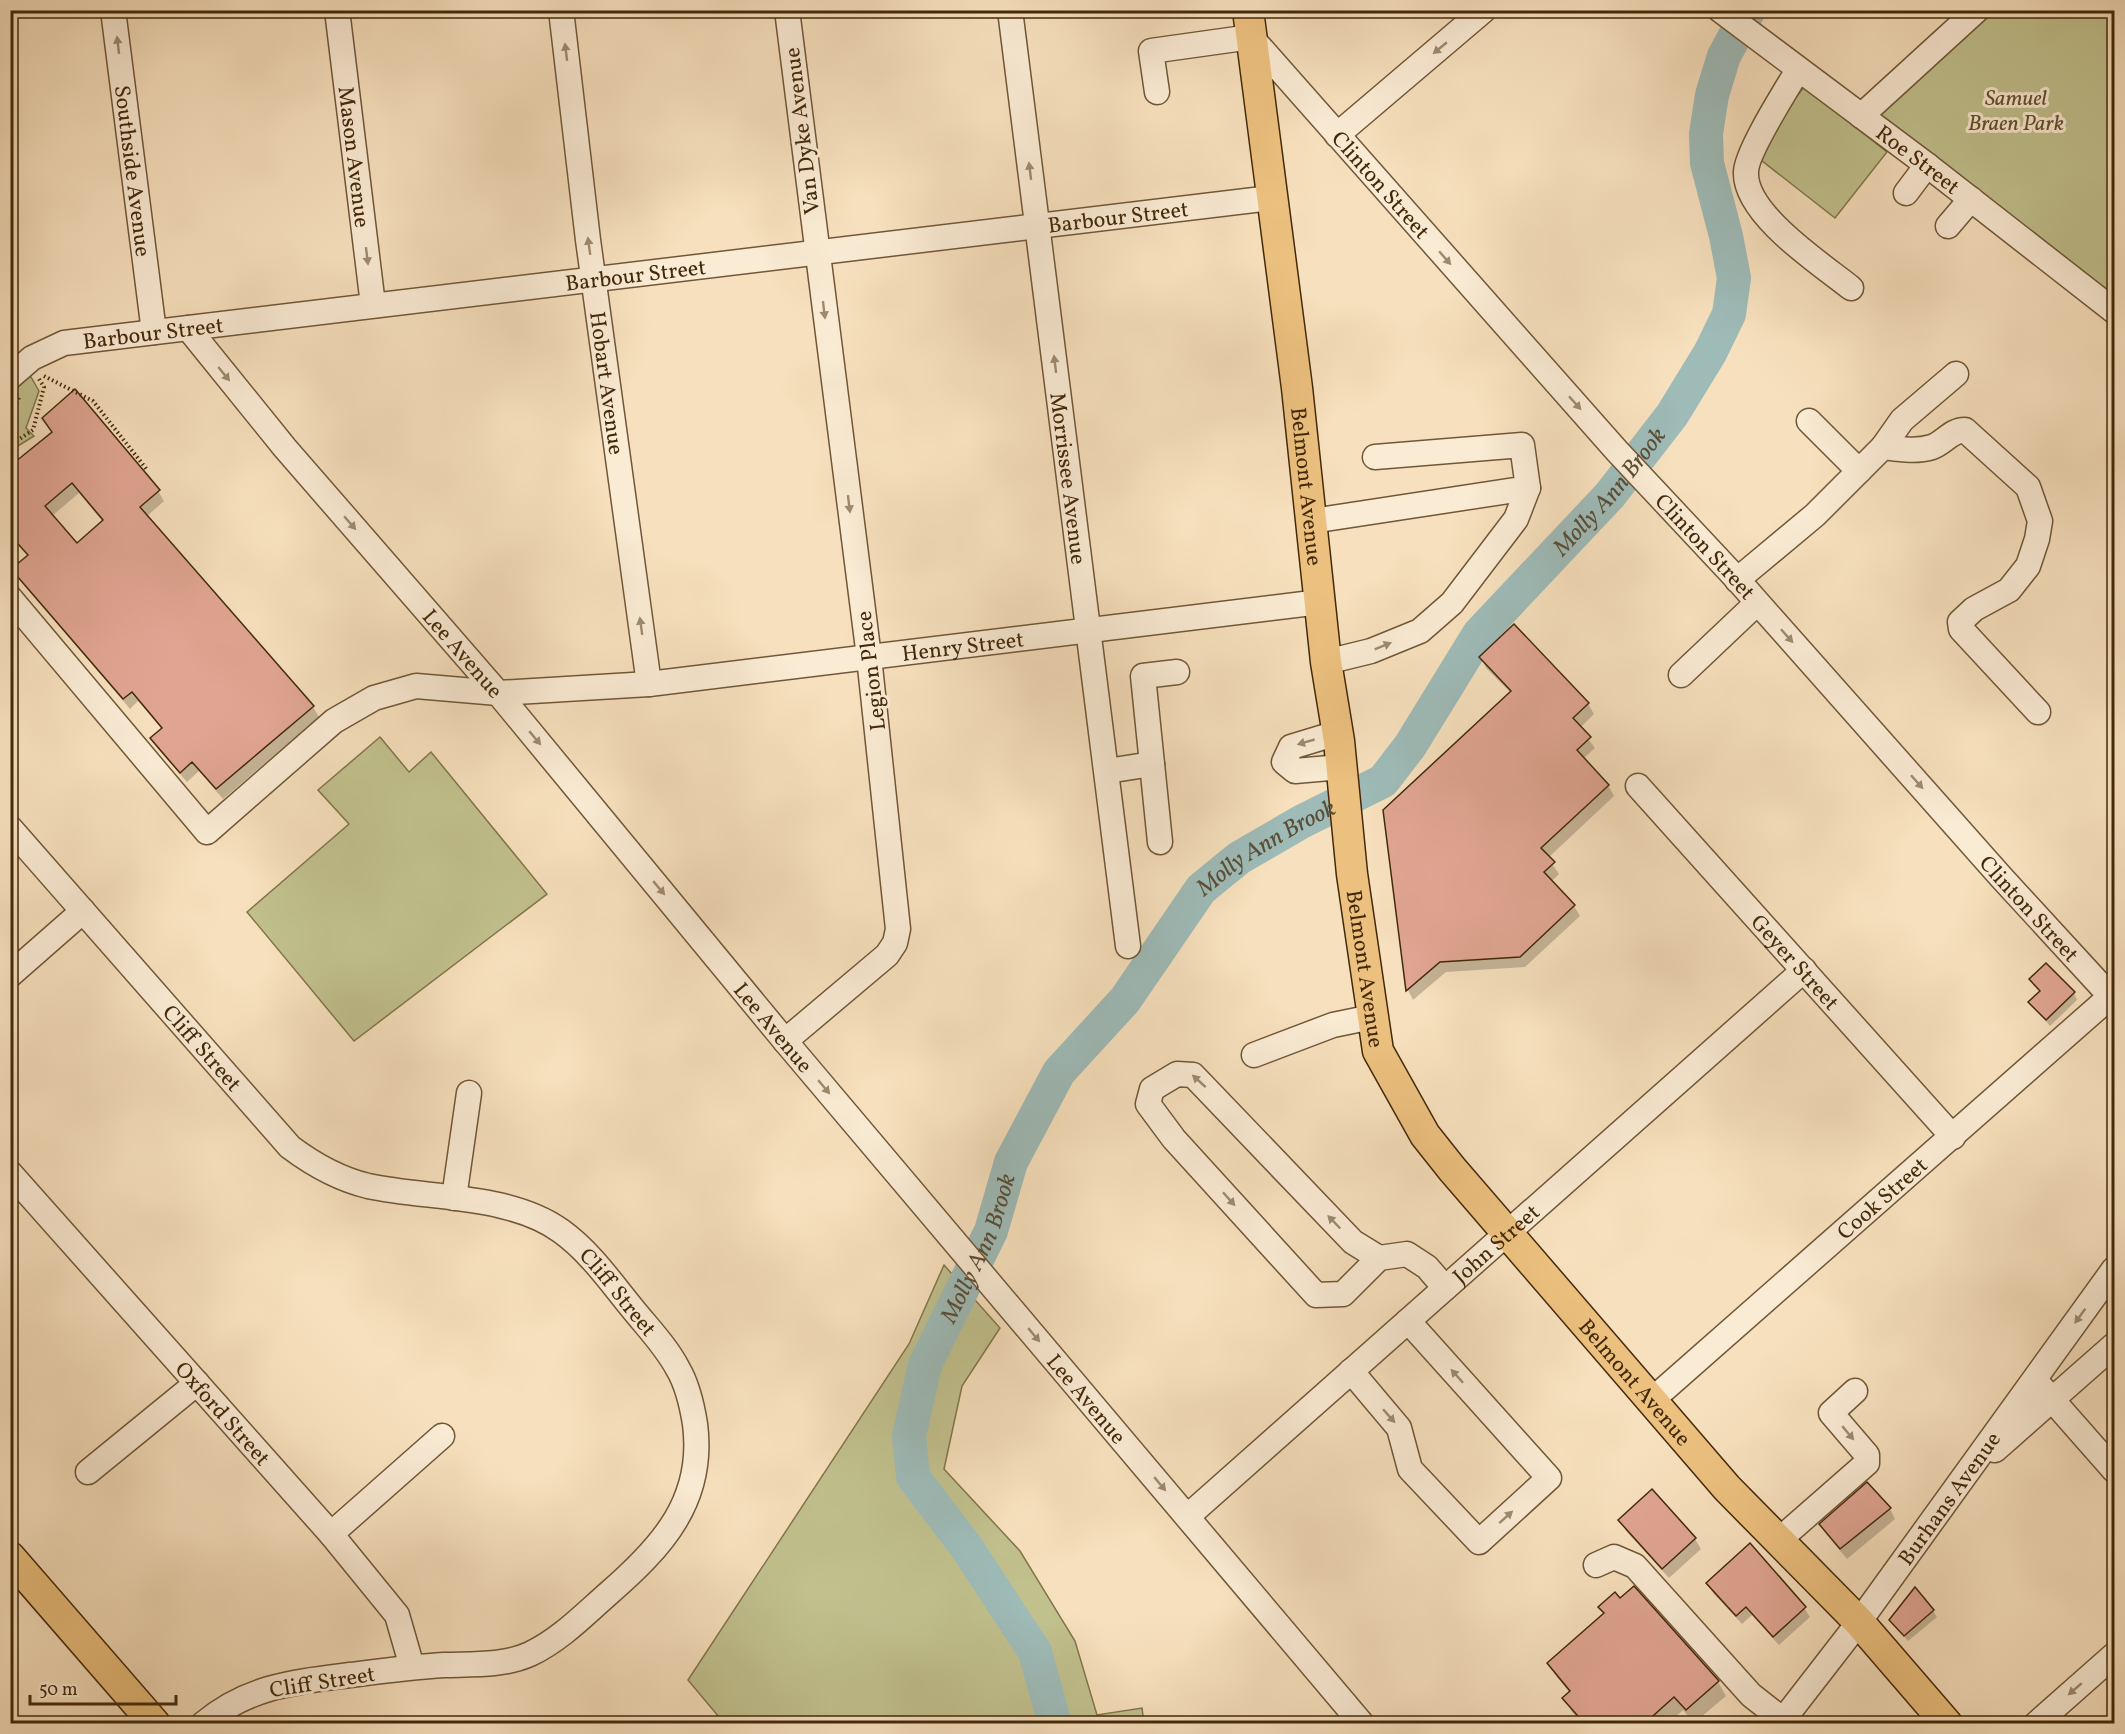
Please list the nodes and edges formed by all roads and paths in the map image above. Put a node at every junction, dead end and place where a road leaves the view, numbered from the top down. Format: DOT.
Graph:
graph roads {
  1 [pos="113,10"];
  2 [pos="337,10"];
  3 [pos="561,10"];
  4 [pos="787,10"];
  5 [pos="1010,10"];
  6 [pos="1484,10"];
  7 [pos="1720,10"];
  8 [pos="1977,10"];
  9 [pos="1249,24"];
  10 [pos="1798,70"];
  11 [pos="1157,92"];
  12 [pos="1861,116"];
  13 [pos="1337,135"];
  14 [pos="1927,165"];
  15 [pos="1906,192"];
  16 [pos="1271,198"];
  17 [pos="1971,199"];
  18 [pos="1037,226"];
  19 [pos="1948,226"];
  20 [pos="816,252"];
  21 [pos="594,278"];
  22 [pos="1851,288"];
  23 [pos="373,305"];
  24 [pos="2115,310"];
  25 [pos="188,328"];
  26 [pos="154,332"];
  27 [pos="12,373"];
  28 [pos="1956,374"];
  29 [pos="1809,421"];
  30 [pos="10,437"];
  31 [pos="1883,447"];
  32 [pos="1375,457"];
  33 [pos="148,471"];
  34 [pos="1859,471"];
  35 [pos="1528,488"];
  36 [pos="1312,521"];
  37 [pos="1737,580"];
  38 [pos="10,598"];
  39 [pos="1320,602"];
  40 [pos="1757,603"];
  41 [pos="1088,630"];
  42 [pos="868,657"];
  43 [pos="1326,662"];
  44 [pos="1177,672"];
  45 [pos="1681,675"];
  46 [pos="649,684"];
  47 [pos="498,693"];
  48 [pos="2038,712"];
  49 [pos="1152,764"];
  50 [pos="1107,771"];
  51 [pos="1638,786"];
  52 [pos="10,828"];
  53 [pos="1160,842"];
  54 [pos="83,911"];
  55 [pos="1128,946"];
  56 [pos="1804,970"];
  57 [pos="10,975"];
  58 [pos="2113,998"];
  59 [pos="1372,1017"];
  60 [pos="785,1041"];
  61 [pos="1254,1055"];
  62 [pos="469,1093"];
  63 [pos="1953,1137"];
  64 [pos="10,1173"];
  65 [pos="454,1198"];
  66 [pos="1508,1232"];
  67 [pos="1379,1257"];
  68 [pos="2115,1269"];
  69 [pos="1445,1288"];
  70 [pos="1408,1321"];
  71 [pos="2115,1345"];
  72 [pos="1351,1371"];
  73 [pos="2034,1379"];
  74 [pos="197,1383"];
  75 [pos="1855,1392"];
  76 [pos="1652,1400"];
  77 [pos="2052,1400"];
  78 [pos="442,1436"];
  79 [pos="2115,1470"];
  80 [pos="88,1472"];
  81 [pos="1963,1477"];
  82 [pos="1188,1516"];
  83 [pos="331,1534"];
  84 [pos="1779,1540"];
  85 [pos="10,1557"];
  86 [pos="1596,1565"];
  87 [pos="1859,1622"];
  88 [pos="2115,1655"];
  89 [pos="412,1667"];
  90 [pos="1781,1722"];
  91 [pos="155,1724"];
  92 [pos="203,1724"];
  93 [pos="1362,1724"];
  94 [pos="1947,1724"];
  95 [pos="2036,1724"];
  26 -- 1 [label="street, Southside Avenue, one-way"];
  2 -- 23 [label="street, Mason Avenue, one-way"];
  21 -- 3 [label="street, Hobart Avenue, one-way"];
  4 -- 20 [label="street, Van Dyke Avenue"];
  18 -- 5 [label="street, Morrissee Avenue, one-way"];
  6 -- 13 [label="street, one-way"];
  7 -- 10 [label="street, Roe Street"];
  8 -- 12 [label="street"];
  9 -- 11 [label="street"];
  9 -- 13 [label="street, Clinton Street"];
  9 -- 16 [label="main road, Belmont Avenue"];
  10 -- 12 [label="street, Roe Street"];
  10 -- 22 [label="street"];
  12 -- 14 [label="street, Roe Street"];
  13 -- 37 [label="street, Clinton Street, one-way"];
  14 -- 15 [label="street"];
  14 -- 17 [label="street, Roe Street"];
  16 -- 18 [label="street, Barbour Street"];
  16 -- 36 [label="main road, Belmont Avenue"];
  17 -- 19 [label="street"];
  17 -- 24 [label="street, Roe Street"];
  18 -- 20 [label="street, Barbour Street"];
  41 -- 18 [label="street, Morrissee Avenue, one-way"];
  20 -- 21 [label="street, Barbour Street"];
  20 -- 42 [label="street, Legion Place, one-way"];
  21 -- 23 [label="street, Barbour Street"];
  46 -- 21 [label="street, Hobart Avenue, one-way"];
  23 -- 25 [label="street, Barbour Street"];
  25 -- 26 [label="street, Barbour Street"];
  25 -- 47 [label="street, Lee Avenue, one-way"];
  26 -- 27 [label="street, Barbour Street"];
  28 -- 31 [label="street"];
  29 -- 34 [label="street"];
  30 -- 33 [label="path"];
  31 -- 34 [label="street"];
  31 -- 48 [label="street"];
  32 -- 35 [label="street"];
  34 -- 37 [label="street"];
  35 -- 36 [label="street"];
  43 -- 35 [label="street, one-way"];
  36 -- 39 [label="main road, Belmont Avenue"];
  37 -- 40 [label="street, Clinton Street"];
  38 -- 47 [label="street, Henry Street"];
  39 -- 41 [label="street, Henry Street"];
  39 -- 43 [label="main road, Belmont Avenue"];
  40 -- 45 [label="street"];
  40 -- 58 [label="street, Clinton Street, one-way"];
  41 -- 42 [label="street, Henry Street"];
  41 -- 50 [label="street, Morrissee Avenue"];
  42 -- 46 [label="street, Henry Street"];
  42 -- 60 [label="street, Legion Place"];
  43 -- 59 [label="main road, Belmont Avenue"];
  44 -- 49 [label="street"];
  46 -- 47 [label="street, Henry Street"];
  47 -- 60 [label="street, Lee Avenue, one-way"];
  49 -- 50 [label="street"];
  49 -- 53 [label="street"];
  50 -- 55 [label="street, Morrissee Avenue"];
  51 -- 56 [label="street, Geyer Street"];
  52 -- 54 [label="street, Cliff Street"];
  54 -- 57 [label="street"];
  54 -- 65 [label="street, Cliff Street"];
  56 -- 63 [label="street, Geyer Street"];
  56 -- 66 [label="street, John Street"];
  58 -- 63 [label="street, Cook Street"];
  59 -- 61 [label="street"];
  59 -- 66 [label="main road, Belmont Avenue"];
  60 -- 82 [label="street, Lee Avenue, one-way"];
  62 -- 65 [label="street"];
  63 -- 76 [label="street, Cook Street"];
  64 -- 74 [label="street, Oxford Street"];
  65 -- 89 [label="street, Cliff Street"];
  66 -- 69 [label="street, John Street"];
  66 -- 76 [label="main road, Belmont Avenue"];
  67 -- 67 [label="street, one-way"];
  67 -- 69 [label="street"];
  68 -- 73 [label="street, Burhans Avenue, one-way"];
  69 -- 70 [label="street, John Street"];
  70 -- 72 [label="street, John Street"];
  72 -- 70 [label="street, one-way"];
  71 -- 77 [label="street"];
  72 -- 82 [label="street, John Street"];
  73 -- 77 [label="street"];
  73 -- 81 [label="street, Burhans Avenue"];
  74 -- 80 [label="street"];
  74 -- 83 [label="street, Oxford Street"];
  75 -- 84 [label="street, one-way"];
  76 -- 84 [label="main road, Belmont Avenue"];
  77 -- 79 [label="street"];
  77 -- 81 [label="street"];
  78 -- 83 [label="street"];
  81 -- 87 [label="street, Burhans Avenue"];
  82 -- 93 [label="street, Lee Avenue"];
  83 -- 89 [label="street, Oxford Street"];
  84 -- 87 [label="main road, Belmont Avenue"];
  85 -- 91 [label="main road"];
  86 -- 90 [label="street"];
  87 -- 90 [label="street, Burhans Avenue"];
  87 -- 94 [label="main road, Belmont Avenue"];
  88 -- 95 [label="street, one-way"];
  89 -- 92 [label="street, Cliff Street"];
}
